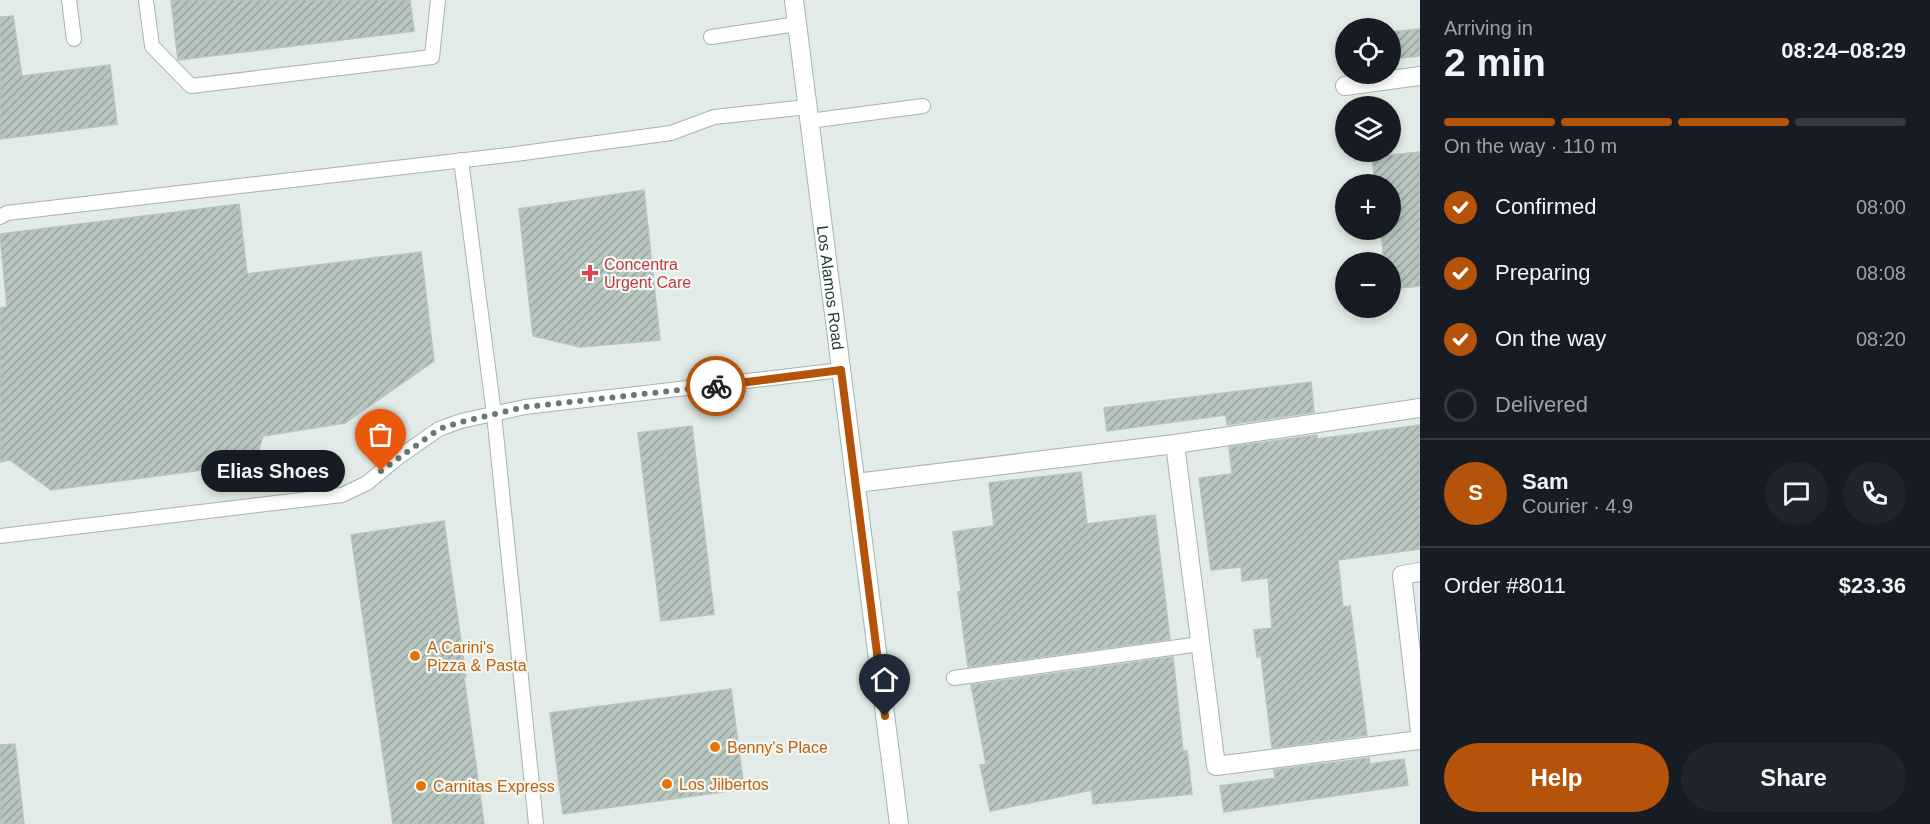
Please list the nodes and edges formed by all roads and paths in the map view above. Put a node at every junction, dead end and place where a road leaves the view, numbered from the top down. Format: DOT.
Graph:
graph roads {
  1 [pos="69,0"];
  2 [pos="146,0"];
  3 [pos="438,0"];
  4 [pos="794,0"];
  5 [pos="797,24"];
  6 [pos="711,37"];
  7 [pos="74,39"];
  8 [pos="1420,76"];
  9 [pos="1345,86"];
  10 [pos="923,106"];
  11 [pos="808,114"];
  12 [pos="461,160"];
  13 [pos="0,217"];
  14 [pos="841,370"];
  15 [pos="1420,408"];
  16 [pos="494,414"];
  17 [pos="1175,444"];
  18 [pos="856,483"];
  19 [pos="0,536"];
  20 [pos="1420,572"];
  21 [pos="1200,644"];
  22 [pos="954,678"];
  23 [pos="1420,731"];
  24 [pos="1420,740"];
  25 [pos="536,824"];
  26 [pos="899,824"];
  1 -- 7 [label="lane"];
  2 -- 3 [label="lane"];
  4 -- 5 [label="street, Los Alamos Road"];
  5 -- 6 [label="lane"];
  5 -- 11 [label="street, Los Alamos Road"];
  8 -- 9 [label="street"];
  10 -- 11 [label="lane"];
  11 -- 12 [label="lane"];
  11 -- 14 [label="street, Los Alamos Road"];
  12 -- 13 [label="lane"];
  12 -- 16 [label="lane"];
  14 -- 16 [label="lane"];
  14 -- 18 [label="street, Los Alamos Road"];
  15 -- 17 [label="street"];
  16 -- 19 [label="lane"];
  16 -- 25 [label="lane"];
  17 -- 18 [label="street"];
  17 -- 21 [label="street"];
  18 -- 26 [label="street, Los Alamos Road"];
  20 -- 23 [label="street"];
  21 -- 22 [label="lane"];
  21 -- 24 [label="street"];
}
